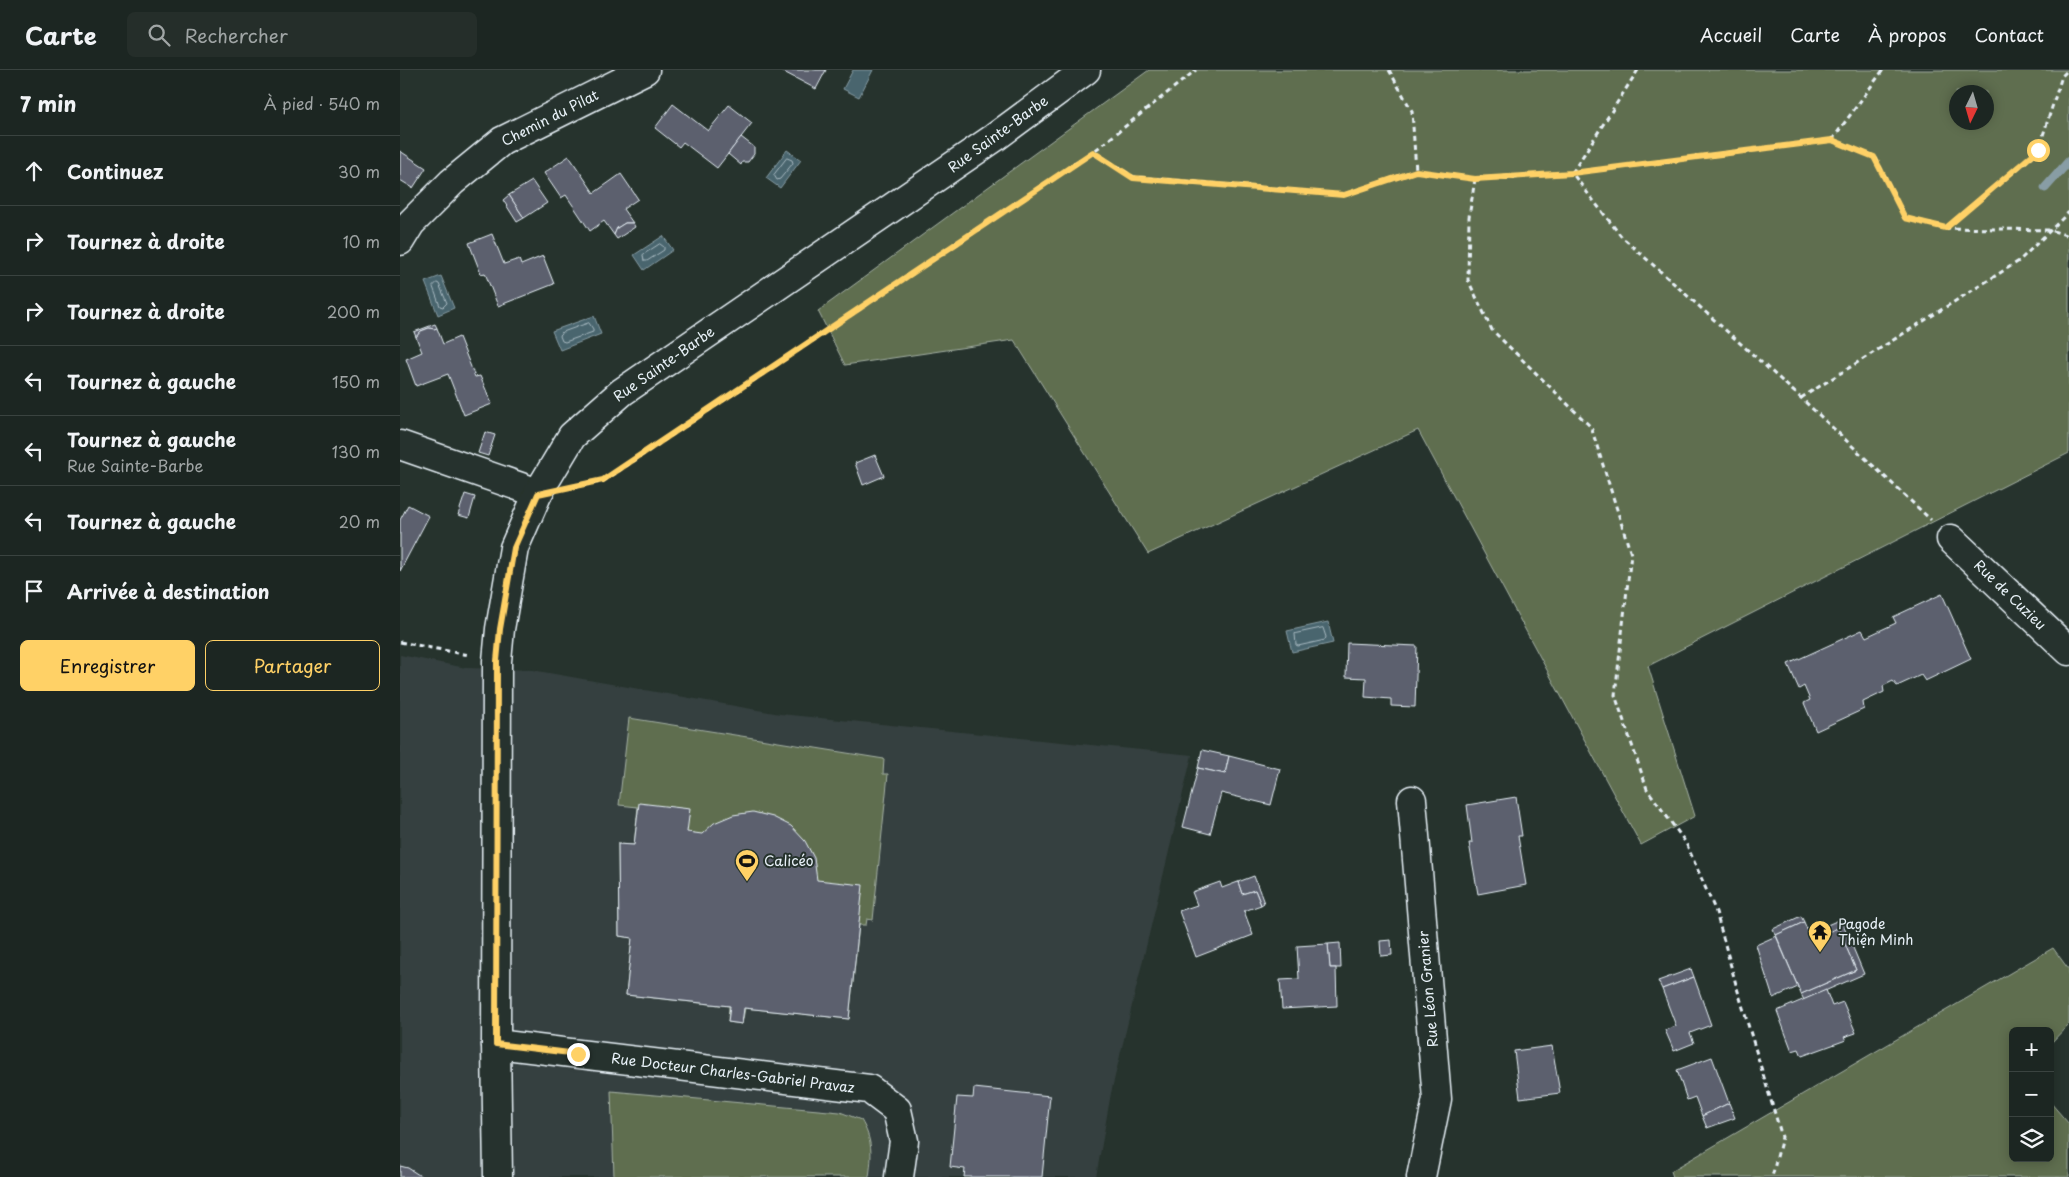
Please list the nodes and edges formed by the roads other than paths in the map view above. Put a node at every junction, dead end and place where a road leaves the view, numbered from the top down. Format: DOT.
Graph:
graph roads {
  1 [pos="645,70"];
  2 [pos="1086,70"];
  3 [pos="400,241"];
  4 [pos="400,445"];
  5 [pos="538,494"];
  6 [pos="1951,539"];
  7 [pos="2069,651"];
  8 [pos="1412,800"];
  9 [pos="496,1044"];
  10 [pos="498,1177"];
  11 [pos="899,1177"];
  12 [pos="1421,1177"];
  1 -- 3 [label="street, Chemin du Pilat"];
  2 -- 5 [label="street, Rue Sainte-Barbe"];
  4 -- 5 [label="street"];
  5 -- 9 [label="street, Rue Sainte-Barbe"];
  6 -- 7 [label="street, Rue de Cuzieu"];
  8 -- 12 [label="street, Rue Léon Granier"];
  9 -- 10 [label="street, Rue Sainte-Barbe"];
  9 -- 11 [label="street, Rue Docteur Charles-Gabriel Pravaz"];
}
